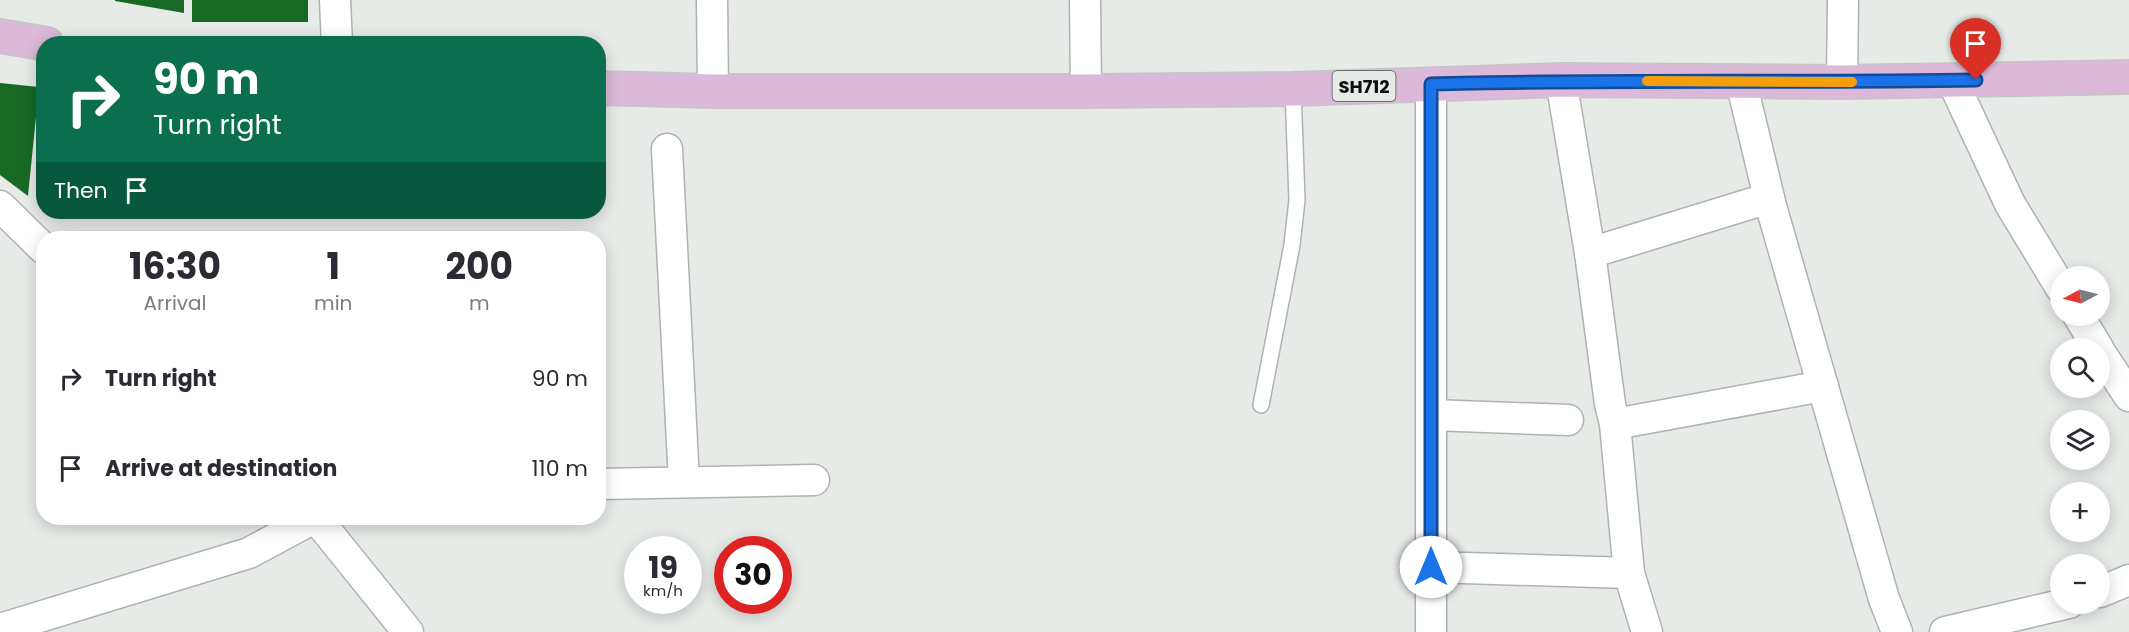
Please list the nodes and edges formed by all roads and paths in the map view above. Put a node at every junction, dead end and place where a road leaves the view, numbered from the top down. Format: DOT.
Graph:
graph roads {
  1 [pos="335,0"];
  2 [pos="712,0"];
  3 [pos="1085,0"];
  4 [pos="1843,0"];
  5 [pos="0,36"];
  6 [pos="336,36"];
  7 [pos="36,42"];
  8 [pos="2129,78"];
  9 [pos="1561,80"];
  10 [pos="1952,80"];
  11 [pos="1741,81"];
  12 [pos="1842,82"];
  13 [pos="1431,84"];
  14 [pos="606,88"];
  15 [pos="1293,89"];
  16 [pos="713,91"];
  17 [pos="1086,92"];
  18 [pos="667,149"];
  19 [pos="1770,198"];
  20 [pos="0,206"];
  21 [pos="36,241"];
  22 [pos="1590,253"];
  23 [pos="2050,270"];
  24 [pos="2110,367"];
  25 [pos="1823,386"];
  26 [pos="2129,396"];
  27 [pos="1261,405"];
  28 [pos="1432,415"];
  29 [pos="1568,420"];
  30 [pos="1615,424"];
  31 [pos="814,480"];
  32 [pos="684,482"];
  33 [pos="606,484"];
  34 [pos="304,525"];
  35 [pos="324,525"];
  36 [pos="1431,567"];
  37 [pos="1629,573"];
  38 [pos="2129,580"];
  39 [pos="2110,588"];
  40 [pos="2050,607"];
  41 [pos="0,629"];
  42 [pos="408,632"];
  43 [pos="1431,632"];
  44 [pos="1647,632"];
  45 [pos="1897,632"];
  46 [pos="1945,632"];
  1 -- 6 [label="street"];
  2 -- 16 [label="street"];
  3 -- 17 [label="street"];
  4 -- 12 [label="street"];
  5 -- 7 [label="main road"];
  8 -- 10 [label="main road, SH712"];
  9 -- 11 [label="main road, SH712"];
  9 -- 13 [label="main road, SH712"];
  9 -- 22 [label="street"];
  10 -- 12 [label="main road, SH712"];
  10 -- 23 [label="street"];
  11 -- 12 [label="main road, SH712"];
  11 -- 19 [label="street"];
  13 -- 15 [label="main road, SH712"];
  13 -- 28 [label="street"];
  14 -- 16 [label="main road, SH712"];
  15 -- 17 [label="main road, SH712"];
  15 -- 27 [label="lane"];
  16 -- 17 [label="main road, SH712"];
  18 -- 32 [label="street"];
  19 -- 22 [label="street"];
  19 -- 25 [label="street"];
  20 -- 21 [label="street"];
  22 -- 30 [label="street"];
  24 -- 26 [label="street"];
  25 -- 30 [label="street"];
  25 -- 45 [label="street"];
  28 -- 29 [label="street"];
  28 -- 36 [label="street"];
  30 -- 37 [label="street"];
  31 -- 32 [label="street"];
  32 -- 33 [label="street"];
  34 -- 41 [label="street"];
  35 -- 42 [label="street"];
  36 -- 37 [label="street"];
  36 -- 43 [label="street"];
  37 -- 44 [label="street"];
  38 -- 39 [label="street"];
  40 -- 46 [label="street"];
}
